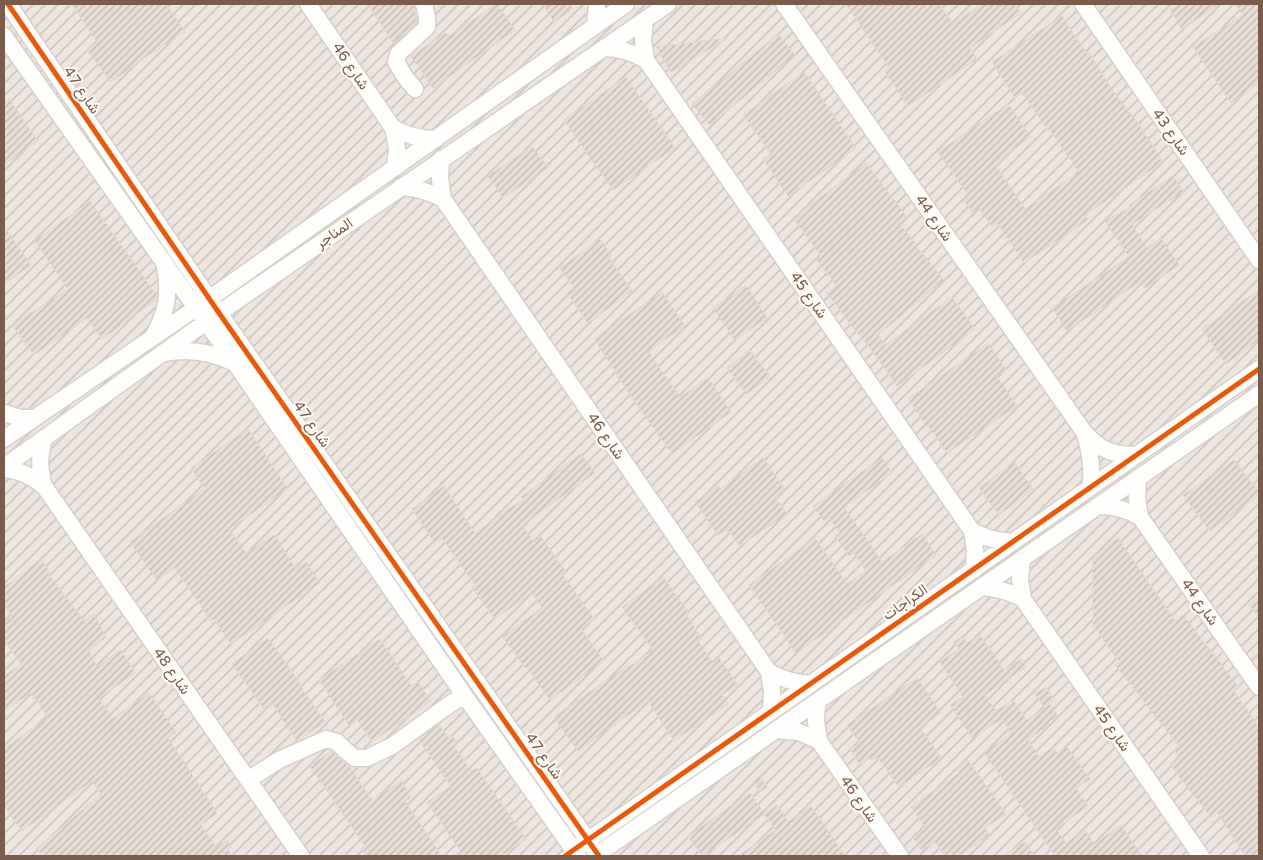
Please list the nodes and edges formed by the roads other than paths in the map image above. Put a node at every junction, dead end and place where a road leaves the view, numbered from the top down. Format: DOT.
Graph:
graph roads {
  1 [pos="8,4"];
  2 [pos="308,4"];
  3 [pos="424,4"];
  4 [pos="597,4"];
  5 [pos="626,4"];
  6 [pos="668,4"];
  7 [pos="784,4"];
  8 [pos="1083,4"];
  9 [pos="645,20"];
  10 [pos="595,26"];
  11 [pos="4,36"];
  12 [pos="604,48"];
  13 [pos="646,60"];
  14 [pos="415,89"];
  15 [pos="393,128"];
  16 [pos="436,139"];
  17 [pos="442,159"];
  18 [pos="395,168"];
  19 [pos="401,187"];
  20 [pos="443,199"];
  21 [pos="1259,260"];
  22 [pos="165,265"];
  23 [pos="210,298"];
  24 [pos="196,308"];
  25 [pos="213,318"];
  26 [pos="153,338"];
  27 [pos="163,353"];
  28 [pos="235,363"];
  29 [pos="1259,369"];
  30 [pos="1259,394"];
  31 [pos="4,413"];
  32 [pos="35,418"];
  33 [pos="1084,432"];
  34 [pos="4,439"];
  35 [pos="44,439"];
  36 [pos="1136,455"];
  37 [pos="4,468"];
  38 [pos="1138,478"];
  39 [pos="44,486"];
  40 [pos="1091,488"];
  41 [pos="1098,506"];
  42 [pos="1140,517"];
  43 [pos="972,531"];
  44 [pos="1014,542"];
  45 [pos="1022,559"];
  46 [pos="974,570"];
  47 [pos="981,587"];
  48 [pos="1023,599"];
  49 [pos="769,672"];
  50 [pos="811,684"];
  51 [pos="1259,688"];
  52 [pos="464,695"];
  53 [pos="817,702"];
  54 [pos="771,712"];
  55 [pos="777,730"];
  56 [pos="819,742"];
  57 [pos="248,780"];
  58 [pos="588,840"];
  59 [pos="572,854"];
  60 [pos="301,856"];
  61 [pos="597,856"];
  62 [pos="900,856"];
  63 [pos="1200,856"];
  1 -- 23 [label="street, شارع 47"];
  2 -- 15 [label="street, شارع 46"];
  3 -- 14 [label="street"];
  4 -- 10 [label="street"];
  5 -- 10 [label="street, المناجر"];
  6 -- 9 [label="street, المناجر"];
  7 -- 33 [label="street, شارع 44"];
  8 -- 21 [label="street, شارع 43"];
  9 -- 12 [label="street, المناجر"];
  9 -- 13 [label="street, شارع 45"];
  10 -- 16 [label="street, المناجر"];
  11 -- 22 [label="street, شارع 47"];
  12 -- 13 [label="street"];
  12 -- 17 [label="street, المناجر"];
  13 -- 43 [label="street, شارع 45"];
  15 -- 16 [label="street"];
  15 -- 18 [label="street, شارع 46"];
  16 -- 18 [label="street, المناجر"];
  17 -- 19 [label="street, المناجر"];
  17 -- 20 [label="street, شارع 46"];
  18 -- 23 [label="street, المناجر"];
  19 -- 20 [label="street"];
  19 -- 25 [label="street, المناجر"];
  20 -- 49 [label="street, شارع 46"];
  22 -- 24 [label="street, شارع 47"];
  22 -- 26 [label="street"];
  23 -- 24 [label="street, المناجر"];
  23 -- 25 [label="street, شارع 47"];
  24 -- 25 [label="street, شارع 47"];
  24 -- 26 [label="street, المناجر"];
  25 -- 27 [label="street, المناجر"];
  25 -- 28 [label="street, شارع 47"];
  25 -- 58 [label="street, شارع 47"];
  26 -- 32 [label="street, المناجر"];
  27 -- 28 [label="street"];
  27 -- 35 [label="street, المناجر"];
  28 -- 52 [label="street, شارع 47"];
  29 -- 36 [label="street, الكراجات"];
  30 -- 38 [label="street, الكراجات"];
  31 -- 32 [label="street"];
  32 -- 34 [label="street, المناجر"];
  33 -- 36 [label="street, شارع 44"];
  33 -- 40 [label="street, شارع 44"];
  35 -- 37 [label="street, المناجر"];
  35 -- 39 [label="street, شارع 48"];
  36 -- 40 [label="street, الكراجات"];
  37 -- 39 [label="street, شارع 48"];
  38 -- 41 [label="street, الكراجات"];
  38 -- 42 [label="street, شارع 44"];
  39 -- 57 [label="street, شارع 48"];
  40 -- 44 [label="street, الكراجات"];
  41 -- 42 [label="street"];
  41 -- 45 [label="street, الكراجات"];
  42 -- 51 [label="street, شارع 44"];
  43 -- 44 [label="street"];
  43 -- 46 [label="street, شارع 45"];
  44 -- 46 [label="street, الكراجات"];
  45 -- 47 [label="street, الكراجات"];
  45 -- 48 [label="street, شارع 45"];
  46 -- 50 [label="street, الكراجات"];
  47 -- 48 [label="street"];
  47 -- 53 [label="street, الكراجات"];
  48 -- 63 [label="street, شارع 45"];
  49 -- 50 [label="street"];
  49 -- 54 [label="street, شارع 46"];
  50 -- 54 [label="street, الكراجات"];
  52 -- 57 [label="street"];
  52 -- 59 [label="street, شارع 47"];
  53 -- 55 [label="street, الكراجات"];
  53 -- 56 [label="street, شارع 46"];
  54 -- 58 [label="street, الكراجات"];
  55 -- 56 [label="street"];
  55 -- 61 [label="street, الكراجات"];
  56 -- 62 [label="street, شارع 46"];
  57 -- 60 [label="street, شارع 48"];
  58 -- 59 [label="street, الكراجات"];
  58 -- 61 [label="street, شارع 47"];
}
